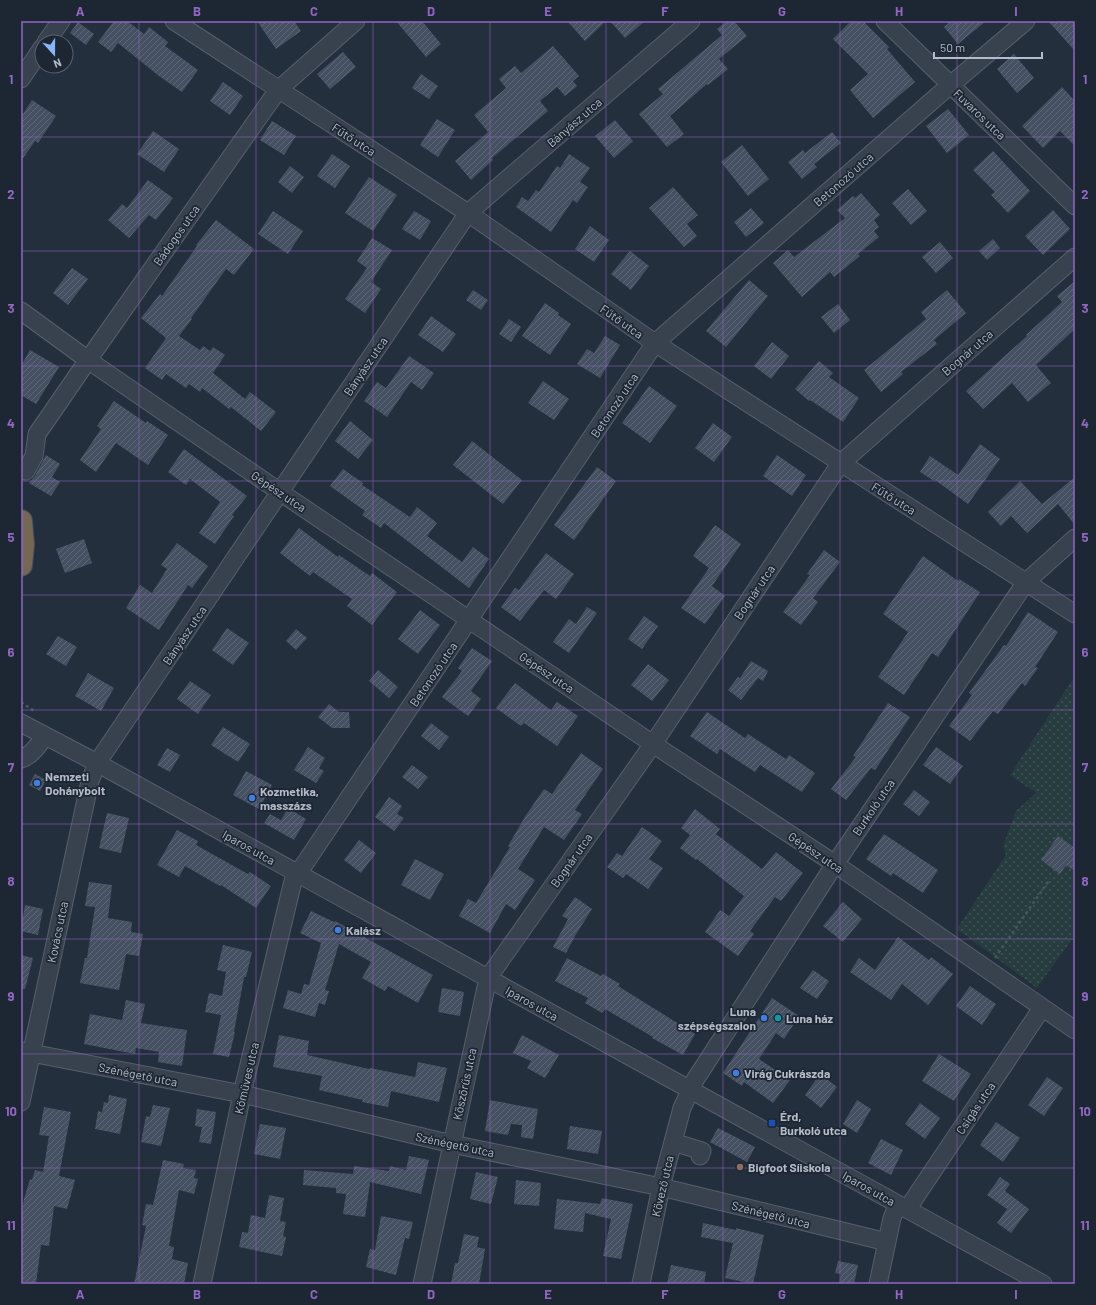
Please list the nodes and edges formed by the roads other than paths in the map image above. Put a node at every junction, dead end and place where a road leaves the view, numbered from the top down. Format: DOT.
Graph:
graph roads {
  1 [pos="61,21"];
  2 [pos="174,21"];
  3 [pos="356,21"];
  4 [pos="691,21"];
  5 [pos="885,21"];
  6 [pos="1026,21"];
  7 [pos="52,34"];
  8 [pos="34,60"];
  9 [pos="21,79"];
  10 [pos="950,86"];
  11 [pos="278,90"];
  12 [pos="1075,206"];
  13 [pos="468,213"];
  14 [pos="1075,257"];
  15 [pos="21,311"];
  16 [pos="655,343"];
  17 [pos="88,360"];
  18 [pos="840,464"];
  19 [pos="26,471"];
  20 [pos="280,492"];
  21 [pos="21,521"];
  22 [pos="1075,538"];
  23 [pos="21,565"];
  24 [pos="1026,582"];
  25 [pos="1075,614"];
  26 [pos="469,620"];
  27 [pos="21,723"];
  28 [pos="45,736"];
  29 [pos="653,744"];
  30 [pos="21,759"];
  31 [pos="97,763"];
  32 [pos="835,864"];
  33 [pos="298,874"];
  34 [pos="488,978"];
  35 [pos="1042,1008"];
  36 [pos="1075,1030"];
  37 [pos="26,1052"];
  38 [pos="690,1090"];
  39 [pos="242,1094"];
  40 [pos="21,1102"];
  41 [pos="673,1142"];
  42 [pos="452,1144"];
  43 [pos="700,1156"];
  44 [pos="662,1187"];
  45 [pos="903,1206"];
  46 [pos="887,1242"];
  47 [pos="202,1284"];
  48 [pos="422,1284"];
  49 [pos="641,1284"];
  50 [pos="878,1284"];
  51 [pos="1043,1284"];
  1 -- 7 [label="street"];
  2 -- 11 [label="street, Fűtő utca"];
  3 -- 11 [label="street, Bádogos utca"];
  4 -- 13 [label="street, Bányász utca"];
  5 -- 10 [label="street, Fuvaros utca"];
  6 -- 10 [label="street, Betonozó utca"];
  8 -- 9 [label="street"];
  10 -- 12 [label="street, Fuvaros utca"];
  10 -- 16 [label="street, Betonozó utca"];
  11 -- 13 [label="street, Fűtő utca"];
  11 -- 17 [label="street, Bádogos utca"];
  13 -- 16 [label="street, Fűtő utca"];
  13 -- 20 [label="street, Bányász utca"];
  14 -- 18 [label="street, Bognár utca"];
  15 -- 17 [label="street, Gépész utca"];
  16 -- 18 [label="street, Fűtő utca"];
  16 -- 26 [label="street, Betonozó utca"];
  17 -- 19 [label="street, Bádogos utca"];
  17 -- 20 [label="street, Gépész utca"];
  18 -- 24 [label="street, Fűtő utca"];
  18 -- 29 [label="street, Bognár utca"];
  20 -- 26 [label="street, Gépész utca"];
  20 -- 31 [label="street, Bányász utca"];
  21 -- 23 [label="highway"];
  22 -- 24 [label="street, Burkoló utca"];
  24 -- 25 [label="street, Fűtő utca"];
  24 -- 32 [label="street, Burkoló utca"];
  26 -- 29 [label="street, Gépész utca"];
  26 -- 33 [label="street, Betonozó utca"];
  27 -- 28 [label="street, Iparos utca"];
  28 -- 30 [label="street"];
  28 -- 31 [label="street, Iparos utca"];
  29 -- 32 [label="street, Gépész utca"];
  29 -- 34 [label="street, Bognár utca"];
  31 -- 33 [label="street, Iparos utca"];
  31 -- 37 [label="street, Kovács utca"];
  32 -- 35 [label="street, Gépész utca"];
  32 -- 38 [label="street, Burkoló utca"];
  33 -- 34 [label="street, Iparos utca"];
  33 -- 39 [label="street, Kőműves utca"];
  34 -- 38 [label="street, Iparos utca"];
  34 -- 42 [label="street, Köszörűs utca"];
  35 -- 36 [label="street, Gépész utca"];
  35 -- 45 [label="street, Csigás utca"];
  37 -- 39 [label="street, Szénégető utca"];
  37 -- 40 [label="street, Kovács utca"];
  38 -- 41 [label="street, Kövező utca"];
  38 -- 45 [label="street, Iparos utca"];
  39 -- 42 [label="street, Szénégető utca"];
  39 -- 47 [label="street, Kőműves utca"];
  41 -- 43 [label="street"];
  41 -- 44 [label="street, Kövező utca"];
  42 -- 44 [label="street, Szénégető utca"];
  42 -- 48 [label="street, Köszörűs utca"];
  44 -- 46 [label="street, Szénégető utca"];
  44 -- 49 [label="street, Kövező utca"];
  45 -- 46 [label="street, Csigás utca"];
  45 -- 51 [label="street, Iparos utca"];
  46 -- 50 [label="street, Csigás utca"];
}
